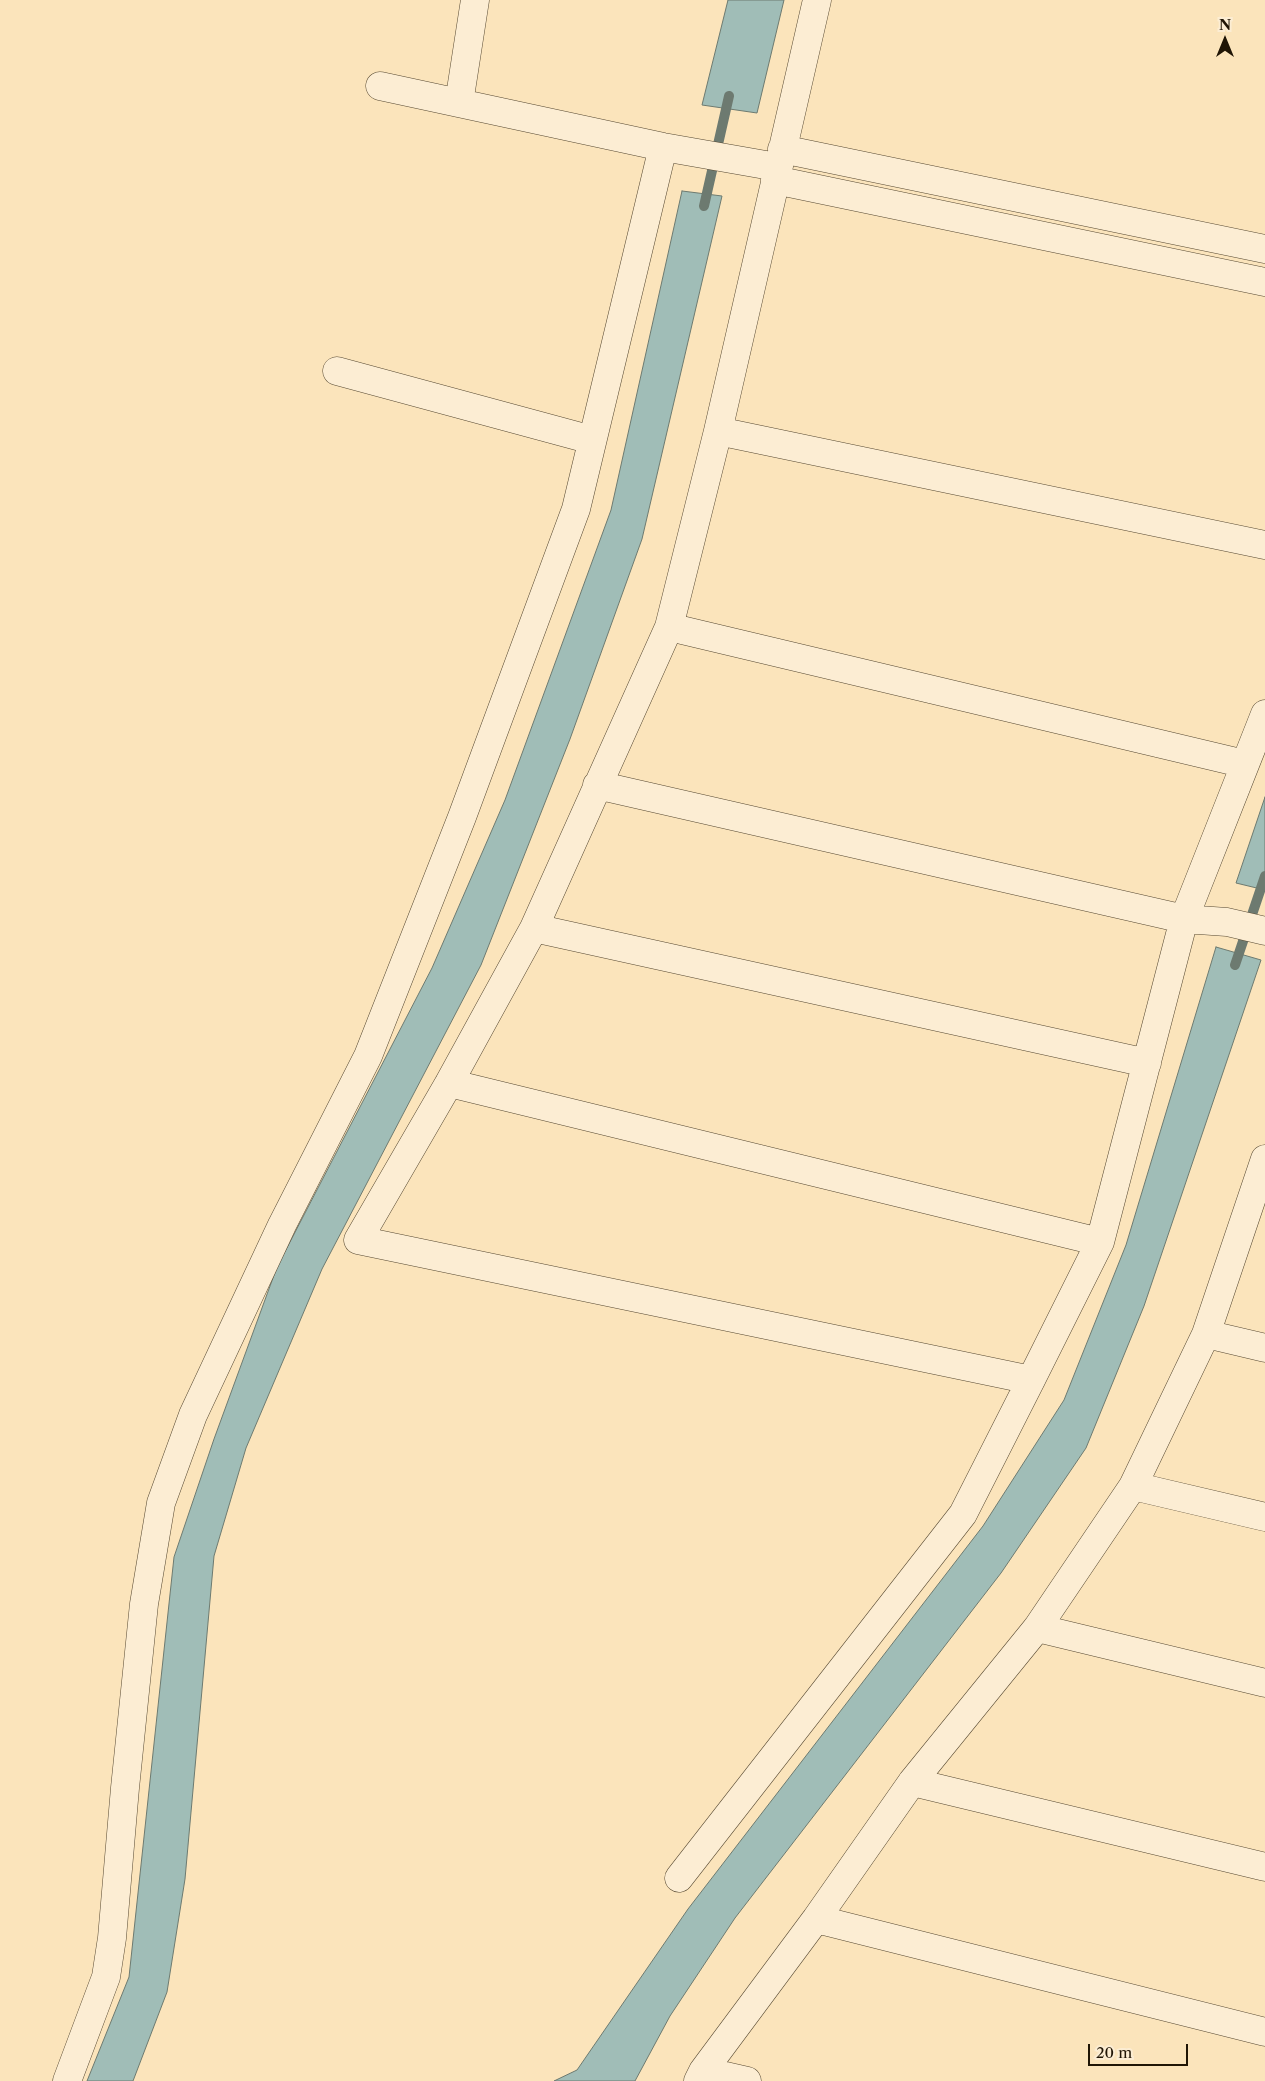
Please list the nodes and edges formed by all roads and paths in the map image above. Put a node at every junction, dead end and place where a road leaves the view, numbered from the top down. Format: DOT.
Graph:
graph roads {
  1 [pos="475,0"];
  2 [pos="816,0"];
  3 [pos="380,86"];
  4 [pos="459,103"];
  5 [pos="675,149"];
  6 [pos="778,165"];
  7 [pos="1265,249"];
  8 [pos="1265,282"];
  9 [pos="337,371"];
  10 [pos="718,431"];
  11 [pos="592,440"];
  12 [pos="1265,545"];
  13 [pos="669,627"];
  14 [pos="1265,714"];
  15 [pos="1245,764"];
  16 [pos="597,785"];
  17 [pos="1184,919"];
  18 [pos="534,928"];
  19 [pos="1265,931"];
  20 [pos="1147,1063"];
  21 [pos="449,1083"];
  22 [pos="1263,1171"];
  23 [pos="1100,1242"];
  24 [pos="1206,1334"];
  25 [pos="1265,1348"];
  26 [pos="1031,1380"];
  27 [pos="1133,1486"];
  28 [pos="1265,1517"];
  29 [pos="1037,1628"];
  30 [pos="1265,1682"];
  31 [pos="912,1782"];
  32 [pos="1265,1867"];
  33 [pos="679,1878"];
  34 [pos="816,1919"];
  35 [pos="1265,2032"];
  36 [pos="698,2078"];
  37 [pos="67,2081"];
  38 [pos="746,2081"];
  1 -- 4 [label="street"];
  2 -- 6 [label="street"];
  3 -- 4 [label="street"];
  4 -- 5 [label="street"];
  5 -- 6 [label="street"];
  5 -- 11 [label="street"];
  6 -- 7 [label="street"];
  6 -- 8 [label="street"];
  6 -- 10 [label="street"];
  9 -- 11 [label="street"];
  10 -- 12 [label="street"];
  10 -- 13 [label="street"];
  11 -- 37 [label="street"];
  13 -- 15 [label="street"];
  13 -- 16 [label="street"];
  14 -- 15 [label="street"];
  15 -- 17 [label="street"];
  16 -- 17 [label="street"];
  16 -- 18 [label="street"];
  17 -- 19 [label="street"];
  17 -- 20 [label="street"];
  18 -- 20 [label="street"];
  18 -- 21 [label="street"];
  20 -- 23 [label="street"];
  21 -- 23 [label="street"];
  21 -- 26 [label="street"];
  22 -- 24 [label="street"];
  23 -- 26 [label="street"];
  24 -- 25 [label="street"];
  24 -- 27 [label="street"];
  26 -- 33 [label="street"];
  27 -- 28 [label="street"];
  27 -- 29 [label="street"];
  29 -- 30 [label="street"];
  29 -- 31 [label="street"];
  31 -- 32 [label="street"];
  31 -- 34 [label="street"];
  34 -- 35 [label="street"];
  34 -- 36 [label="street"];
  36 -- 38 [label="street"];
}
